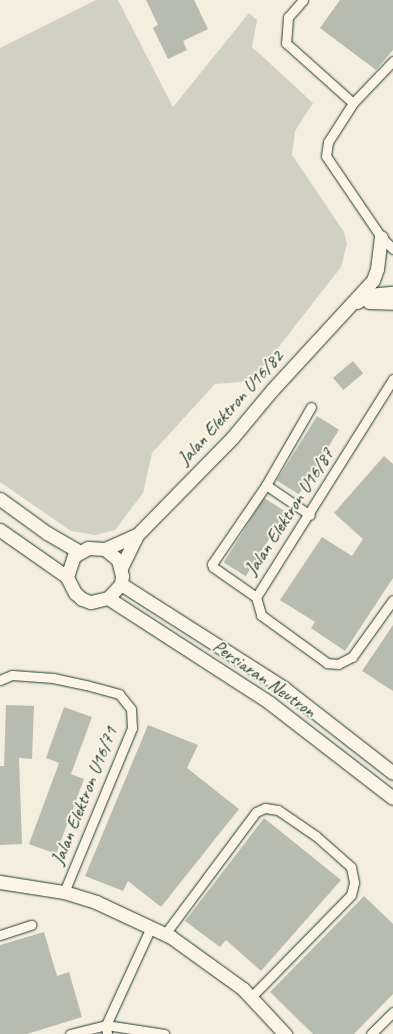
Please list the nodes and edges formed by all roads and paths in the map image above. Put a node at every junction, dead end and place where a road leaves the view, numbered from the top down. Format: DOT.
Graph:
graph roads {
  1 [pos="303,0"];
  2 [pos="393,61"];
  3 [pos="353,103"];
  4 [pos="381,236"];
  5 [pos="393,249"];
  6 [pos="393,293"];
  7 [pos="393,303"];
  8 [pos="352,305"];
  9 [pos="393,379"];
  10 [pos="311,407"];
  11 [pos="266,485"];
  12 [pos="0,498"];
  13 [pos="310,515"];
  14 [pos="0,530"];
  15 [pos="137,535"];
  16 [pos="105,549"];
  17 [pos="80,552"];
  18 [pos="122,568"];
  19 [pos="67,577"];
  20 [pos="121,584"];
  21 [pos="256,597"];
  22 [pos="108,598"];
  23 [pos="393,600"];
  24 [pos="0,680"];
  25 [pos="393,773"];
  26 [pos="393,798"];
  27 [pos="0,882"];
  28 [pos="64,892"];
  29 [pos="31,925"];
  30 [pos="151,927"];
  31 [pos="0,934"];
  32 [pos="165,934"];
  33 [pos="251,997"];
  34 [pos="393,1012"];
  35 [pos="107,1029"];
  36 [pos="70,1034"];
  37 [pos="164,1034"];
  38 [pos="285,1034"];
  39 [pos="371,1034"];
  1 -- 3 [label="street"];
  2 -- 3 [label="street"];
  3 -- 4 [label="street"];
  4 -- 5 [label="street"];
  4 -- 8 [label="street"];
  6 -- 8 [label="street"];
  7 -- 8 [label="street"];
  8 -- 15 [label="street, Jalan Elektron U16/82"];
  9 -- 13 [label="street, Jalan Elektron U16/87"];
  10 -- 11 [label="street"];
  11 -- 13 [label="street"];
  11 -- 21 [label="street"];
  12 -- 17 [label="street"];
  13 -- 21 [label="street, Jalan Elektron U16/87"];
  14 -- 19 [label="street"];
  15 -- 16 [label="street"];
  15 -- 18 [label="street"];
  16 -- 17 [label="street"];
  16 -- 18 [label="street"];
  17 -- 19 [label="street"];
  18 -- 20 [label="street"];
  19 -- 22 [label="street"];
  20 -- 22 [label="street"];
  20 -- 25 [label="street, Persiaran Neutron"];
  21 -- 23 [label="street, Jalan Elektron U16/87"];
  22 -- 26 [label="street, Persiaran Neutron"];
  24 -- 28 [label="street, Jalan Elektron U16/71"];
  27 -- 28 [label="street"];
  28 -- 30 [label="street"];
  29 -- 31 [label="street"];
  30 -- 32 [label="street"];
  30 -- 35 [label="street"];
  32 -- 33 [label="street"];
  32 -- 33 [label="street"];
  33 -- 38 [label="street"];
  34 -- 39 [label="street"];
  35 -- 36 [label="street"];
  35 -- 37 [label="street"];
}
